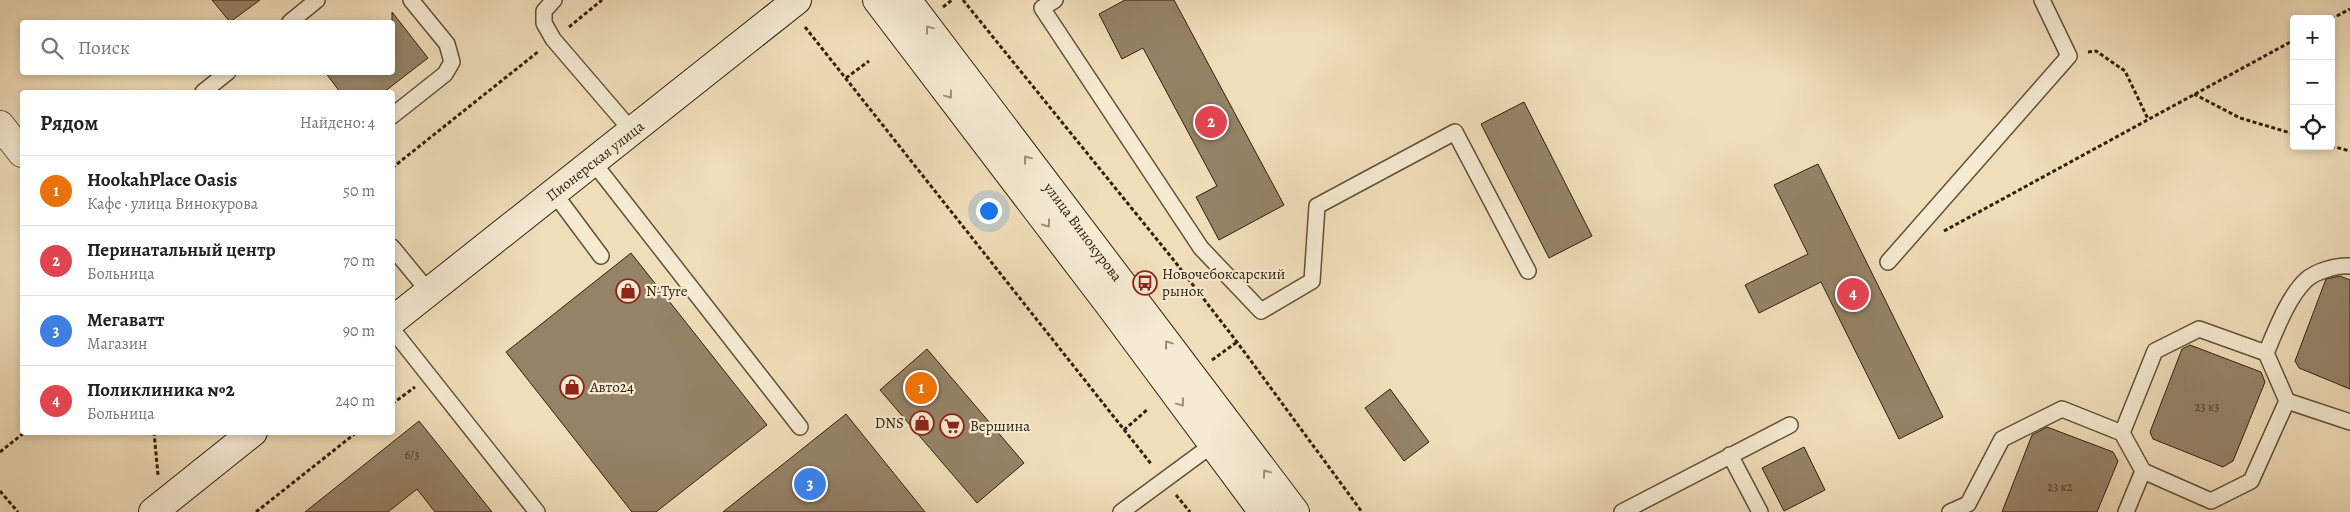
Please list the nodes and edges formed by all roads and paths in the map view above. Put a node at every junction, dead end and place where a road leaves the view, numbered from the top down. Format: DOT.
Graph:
graph roads {
  1 [pos="317,0"];
  2 [pos="412,0"];
  3 [pos="554,0"];
  4 [pos="602,0"];
  5 [pos="877,0"];
  6 [pos="907,0"];
  7 [pos="963,0"];
  8 [pos="1055,0"];
  9 [pos="2042,0"];
  10 [pos="2350,9"];
  11 [pos="799,11"];
  12 [pos="2335,17"];
  13 [pos="292,20"];
  14 [pos="553,39"];
  15 [pos="2290,42"];
  16 [pos="2069,56"];
  17 [pos="869,61"];
  18 [pos="224,75"];
  19 [pos="846,78"];
  20 [pos="206,90"];
  21 [pos="2194,94"];
  22 [pos="395,114"];
  23 [pos="2148,119"];
  24 [pos="0,125"];
  25 [pos="632,131"];
  26 [pos="2290,133"];
  27 [pos="2335,147"];
  28 [pos="20,150"];
  29 [pos="2350,151"];
  30 [pos="593,162"];
  31 [pos="395,166"];
  32 [pos="554,193"];
  33 [pos="1940,233"];
  34 [pos="395,251"];
  35 [pos="601,256"];
  36 [pos="1888,262"];
  37 [pos="2350,266"];
  38 [pos="1528,270"];
  39 [pos="430,292"];
  40 [pos="395,319"];
  41 [pos="395,333"];
  42 [pos="1237,342"];
  43 [pos="2266,353"];
  44 [pos="1205,364"];
  45 [pos="429,375"];
  46 [pos="2287,401"];
  47 [pos="395,402"];
  48 [pos="1148,409"];
  49 [pos="2350,422"];
  50 [pos="1790,425"];
  51 [pos="800,426"];
  52 [pos="1124,430"];
  53 [pos="2122,432"];
  54 [pos="21,435"];
  55 [pos="248,435"];
  56 [pos="353,435"];
  57 [pos="1222,437"];
  58 [pos="0,452"];
  59 [pos="1730,455"];
  60 [pos="2143,471"];
  61 [pos="1165,482"];
  62 [pos="0,491"];
  63 [pos="1970,508"];
  64 [pos="18,512"];
  65 [pos="153,512"];
  66 [pos="256,512"];
  67 [pos="537,512"];
  68 [pos="1121,512"];
  69 [pos="1190,512"];
  70 [pos="1263,512"];
  71 [pos="1296,512"];
  72 [pos="1362,512"];
  73 [pos="1622,512"];
  74 [pos="1760,512"];
  75 [pos="1950,512"];
  76 [pos="2126,512"];
  1 -- 13 [label="lane"];
  2 -- 22 [label="lane"];
  3 -- 14 [label="lane"];
  4 -- 14 [label="path"];
  5 -- 57 [label="main road, улица Винокурова, one-way"];
  57 -- 6 [label="main road, улица Винокурова, one-way"];
  7 -- 42 [label="path"];
  8 -- 38 [label="lane"];
  9 -- 16 [label="lane"];
  10 -- 12 [label="path"];
  11 -- 19 [label="path"];
  11 -- 25 [label="main road, Пионерская улица"];
  14 -- 25 [label="lane"];
  14 -- 31 [label="path"];
  15 -- 21 [label="path"];
  16 -- 23 [label="path"];
  16 -- 36 [label="lane"];
  17 -- 19 [label="path"];
  18 -- 20 [label="lane"];
  19 -- 52 [label="path"];
  21 -- 23 [label="path"];
  21 -- 26 [label="path"];
  23 -- 33 [label="path"];
  24 -- 28 [label="main road"];
  25 -- 30 [label="main road, Пионерская улица"];
  27 -- 29 [label="path"];
  30 -- 32 [label="main road, Пионерская улица"];
  30 -- 51 [label="lane"];
  32 -- 35 [label="lane"];
  32 -- 39 [label="main road, Пионерская улица"];
  34 -- 39 [label="lane"];
  37 -- 43 [label="lane"];
  39 -- 40 [label="main road, Пионерская улица"];
  41 -- 45 [label="lane"];
  42 -- 44 [label="path"];
  42 -- 72 [label="path"];
  43 -- 46 [label="lane"];
  43 -- 53 [label="lane"];
  45 -- 47 [label="path"];
  45 -- 67 [label="lane"];
  46 -- 49 [label="lane"];
  46 -- 60 [label="lane"];
  48 -- 52 [label="path"];
  50 -- 59 [label="lane"];
  52 -- 61 [label="path"];
  53 -- 60 [label="lane"];
  53 -- 63 [label="lane"];
  54 -- 58 [label="path"];
  55 -- 65 [label="main road"];
  56 -- 66 [label="path"];
  57 -- 61 [label="lane"];
  57 -- 70 [label="main road, улица Винокурова"];
  71 -- 57 [label="main road, улица Винокурова, one-way"];
  59 -- 73 [label="lane"];
  59 -- 74 [label="lane"];
  60 -- 76 [label="lane"];
  61 -- 68 [label="lane"];
  61 -- 69 [label="path"];
  62 -- 64 [label="path"];
  63 -- 75 [label="lane"];
}
